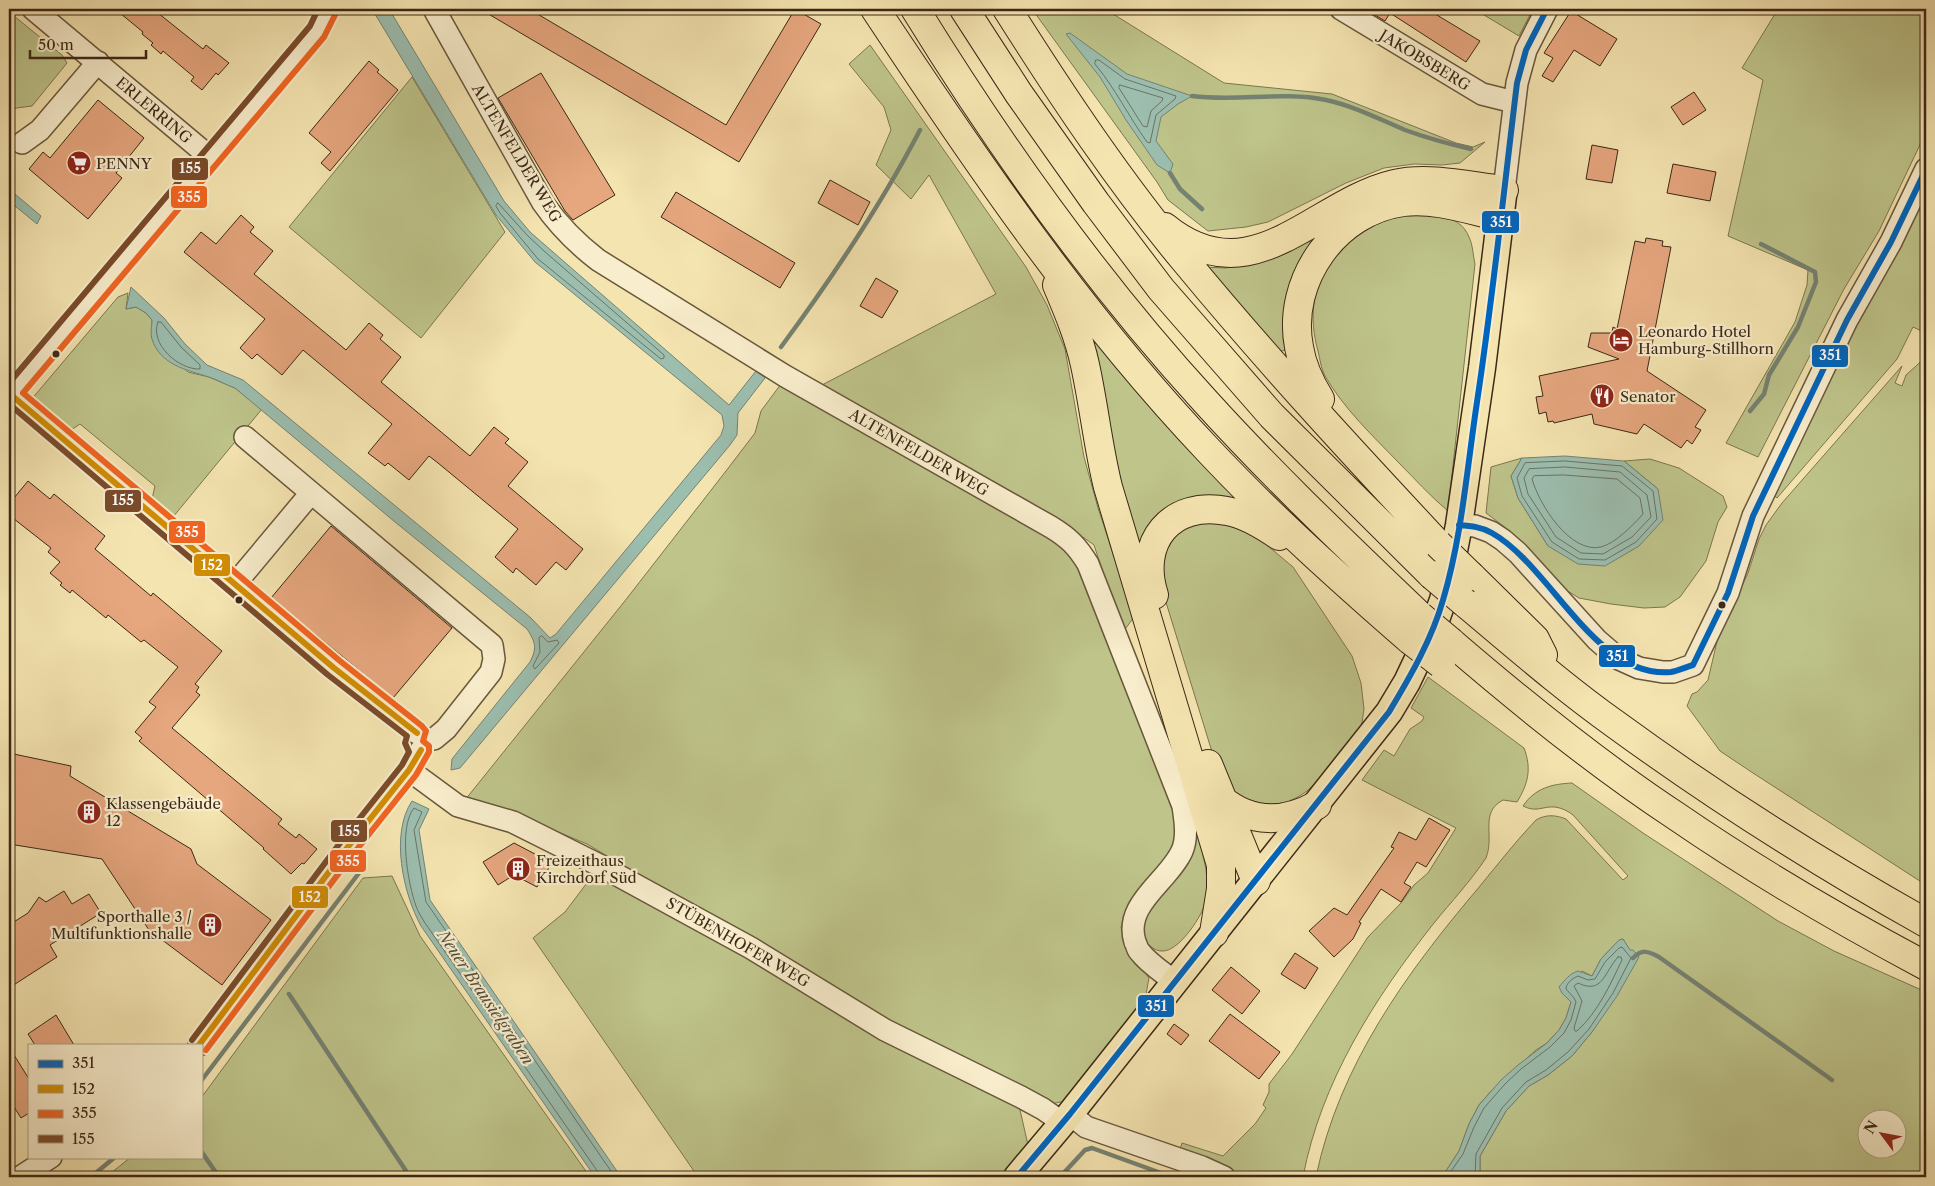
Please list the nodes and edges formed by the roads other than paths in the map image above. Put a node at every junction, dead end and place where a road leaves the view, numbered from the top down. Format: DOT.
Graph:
graph roads {
  1 [pos="33,9"];
  2 [pos="328,9"];
  3 [pos="434,9"];
  4 [pos="874,9"];
  5 [pos="915,9"];
  6 [pos="964,9"];
  7 [pos="1007,9"];
  8 [pos="1341,9"];
  9 [pos="1546,9"];
  10 [pos="98,62"];
  11 [pos="1514,102"];
  12 [pos="22,143"];
  13 [pos="211,158"];
  14 [pos="1926,169"];
  15 [pos="1504,190"];
  16 [pos="1140,204"];
  17 [pos="1501,217"];
  18 [pos="1043,254"];
  19 [pos="10,394"];
  20 [pos="245,437"];
  21 [pos="1349,448"];
  22 [pos="311,493"];
  23 [pos="1459,525"];
  24 [pos="1324,566"];
  25 [pos="235,584"];
  26 [pos="1415,628"];
  27 [pos="1553,676"];
  28 [pos="424,741"];
  29 [pos="409,770"];
  30 [pos="1222,799"];
  31 [pos="1317,805"];
  32 [pos="1221,865"];
  33 [pos="1256,881"];
  34 [pos="1926,923"];
  35 [pos="1214,933"];
  36 [pos="1926,966"];
  37 [pos="1175,982"];
  38 [pos="200,1044"];
  39 [pos="1067,1118"];
  40 [pos="49,1158"];
  41 [pos="1197,1171"];
  42 [pos="20,1177"];
  43 [pos="1017,1177"];
  44 [pos="1224,1177"];
  1 -- 10 [label="street, ERLERRING"];
  2 -- 13 [label="street"];
  3 -- 37 [label="street, ALTENFELDER WEG"];
  4 -- 18 [label="highway"];
  5 -- 26 [label="highway"];
  6 -- 27 [label="highway, bridge"];
  7 -- 16 [label="highway"];
  8 -- 11 [label="street, JAKOBSBERG"];
  9 -- 11 [label="street"];
  10 -- 12 [label="street"];
  10 -- 13 [label="street, ERLERRING"];
  11 -- 15 [label="street"];
  13 -- 19 [label="street"];
  14 -- 23 [label="street"];
  15 -- 16 [label="highway"];
  15 -- 17 [label="main road"];
  16 -- 21 [label="highway"];
  17 -- 21 [label="highway"];
  17 -- 23 [label="main road"];
  18 -- 24 [label="highway"];
  18 -- 32 [label="highway"];
  19 -- 25 [label="street"];
  20 -- 22 [label="street"];
  21 -- 27 [label="highway, bridge"];
  22 -- 25 [label="street"];
  22 -- 28 [label="street"];
  23 -- 31 [label="main road"];
  24 -- 26 [label="highway"];
  24 -- 30 [label="highway"];
  25 -- 28 [label="street"];
  26 -- 36 [label="highway, bridge"];
  27 -- 34 [label="highway"];
  28 -- 29 [label="street"];
  29 -- 38 [label="street"];
  29 -- 39 [label="street, STÜBENHOFER WEG"];
  30 -- 31 [label="highway"];
  30 -- 33 [label="highway"];
  31 -- 33 [label="main road"];
  32 -- 33 [label="highway"];
  32 -- 35 [label="highway"];
  33 -- 35 [label="main road"];
  35 -- 37 [label="main road"];
  37 -- 39 [label="main road"];
  39 -- 41 [label="street, STÜBENHOFER WEG"];
  39 -- 43 [label="main road"];
  40 -- 42 [label="street"];
  41 -- 44 [label="street, STÜBENHOFER WEG"];
}
